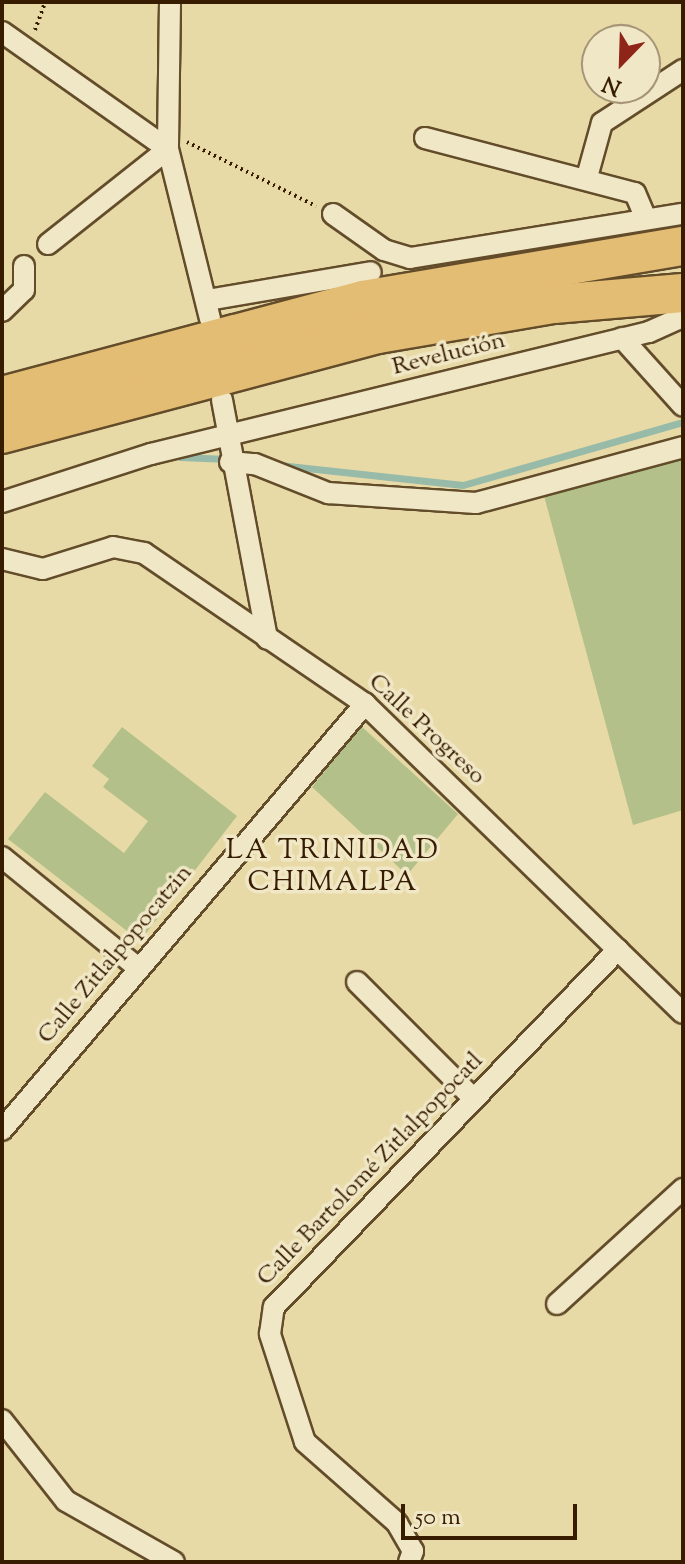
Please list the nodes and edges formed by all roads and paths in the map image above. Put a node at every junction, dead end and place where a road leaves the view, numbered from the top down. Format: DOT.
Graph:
graph roads {
  1 [pos="170,2"];
  2 [pos="2,32"];
  3 [pos="683,70"];
  4 [pos="425,138"];
  5 [pos="168,141"];
  6 [pos="587,177"];
  7 [pos="333,214"];
  8 [pos="683,214"];
  9 [pos="646,219"];
  10 [pos="48,244"];
  11 [pos="683,246"];
  12 [pos="24,266"];
  13 [pos="371,272"];
  14 [pos="683,293"];
  15 [pos="2,311"];
  16 [pos="683,317"];
  17 [pos="622,338"];
  18 [pos="2,396"];
  19 [pos="222,400"];
  20 [pos="683,406"];
  21 [pos="2,434"];
  22 [pos="225,438"];
  23 [pos="683,447"];
  24 [pos="230,462"];
  25 [pos="2,502"];
  26 [pos="2,559"];
  27 [pos="267,639"];
  28 [pos="365,704"];
  29 [pos="2,857"];
  30 [pos="618,950"];
  31 [pos="138,968"];
  32 [pos="357,982"];
  33 [pos="683,1013"];
  34 [pos="474,1099"];
  35 [pos="2,1130"];
  36 [pos="683,1189"];
  37 [pos="557,1304"];
  38 [pos="2,1420"];
  39 [pos="174,1562"];
  40 [pos="409,1562"];
  1 -- 5 [label="street"];
  2 -- 5 [label="street"];
  3 -- 6 [label="street"];
  4 -- 6 [label="street"];
  5 -- 7 [label="path"];
  5 -- 10 [label="street"];
  5 -- 13 [label="street"];
  6 -- 9 [label="street"];
  7 -- 9 [label="street"];
  8 -- 9 [label="street"];
  11 -- 18 [label="highway"];
  12 -- 15 [label="street"];
  14 -- 21 [label="highway"];
  16 -- 17 [label="street, Revelución"];
  17 -- 20 [label="street"];
  17 -- 22 [label="street, Revelución"];
  19 -- 22 [label="street"];
  22 -- 24 [label="street"];
  22 -- 25 [label="street, Revelución"];
  23 -- 24 [label="street"];
  24 -- 27 [label="street"];
  26 -- 27 [label="street, Calle Progreso"];
  27 -- 28 [label="street, Calle Progreso"];
  28 -- 30 [label="street, Calle Progreso"];
  28 -- 31 [label="street, Calle Zitlalpopocatzin"];
  29 -- 31 [label="street"];
  30 -- 33 [label="street, Calle Progreso"];
  30 -- 34 [label="street, Calle Bartolomé Zitlalpopocatl"];
  31 -- 35 [label="street, Calle Zitlalpopocatzin"];
  32 -- 34 [label="street"];
  34 -- 40 [label="street, Calle Bartolomé Zitlalpopocatl"];
  36 -- 37 [label="street"];
  38 -- 39 [label="street"];
}
